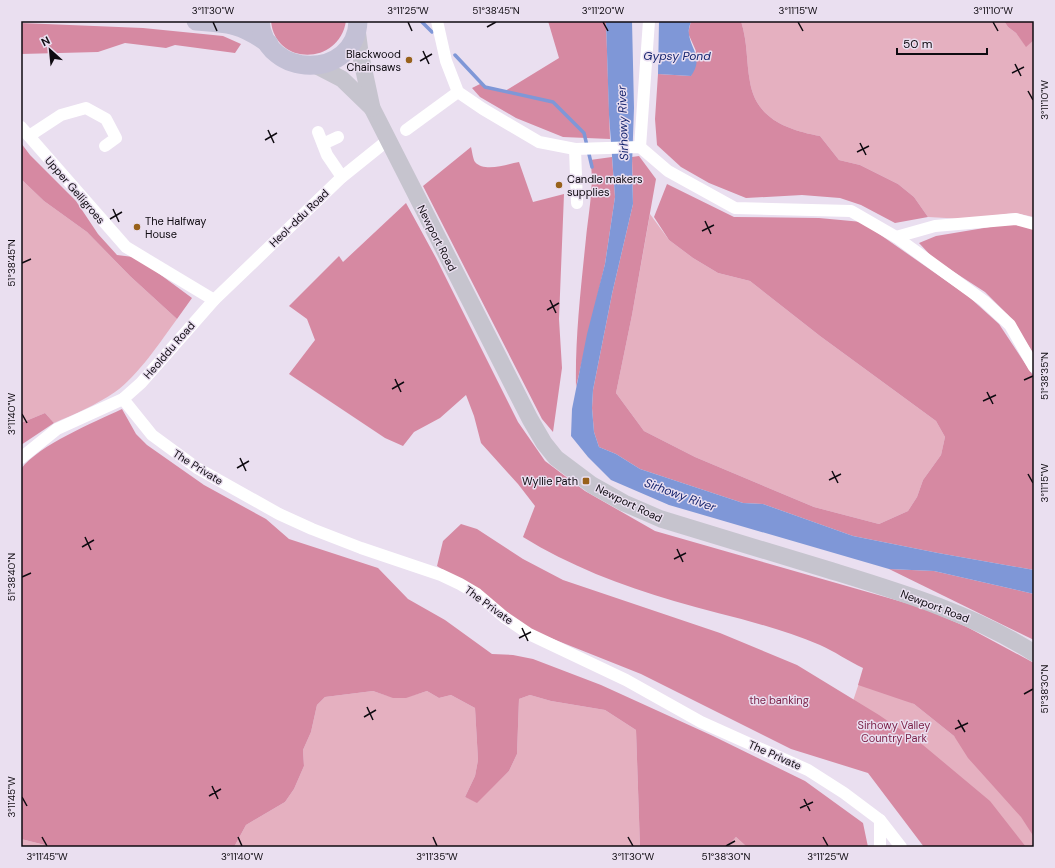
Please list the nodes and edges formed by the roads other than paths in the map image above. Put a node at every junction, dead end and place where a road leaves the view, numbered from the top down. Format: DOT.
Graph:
graph roads {
  1 [pos="196,21"];
  2 [pos="260,21"];
  3 [pos="437,21"];
  4 [pos="649,21"];
  5 [pos="358,25"];
  6 [pos="269,44"];
  7 [pos="317,66"];
  8 [pos="458,92"];
  9 [pos="372,108"];
  10 [pos="406,130"];
  11 [pos="25,132"];
  12 [pos="318,132"];
  13 [pos="338,137"];
  14 [pos="388,140"];
  15 [pos="323,144"];
  16 [pos="105,146"];
  17 [pos="640,147"];
  18 [pos="577,149"];
  19 [pos="342,177"];
  20 [pos="577,203"];
  21 [pos="1034,224"];
  22 [pos="896,237"];
  23 [pos="214,300"];
  24 [pos="1034,367"];
  25 [pos="123,399"];
  26 [pos="21,458"];
  27 [pos="1034,653"];
  28 [pos="880,820"];
  29 [pos="880,847"];
  30 [pos="901,847"];
  1 -- 6 [label="main road"];
  2 -- 6 [label="main road"];
  3 -- 8 [label="street"];
  4 -- 17 [label="street"];
  5 -- 7 [label="main road"];
  5 -- 9 [label="main road, Newport Road"];
  6 -- 7 [label="main road"];
  7 -- 9 [label="main road, Newport Road"];
  8 -- 10 [label="street"];
  8 -- 18 [label="street"];
  9 -- 14 [label="main road, Newport Road"];
  11 -- 16 [label="street"];
  11 -- 23 [label="street, Upper Gelligroes"];
  12 -- 15 [label="street"];
  13 -- 15 [label="street"];
  14 -- 19 [label="street, Heol-ddu Road"];
  14 -- 27 [label="main road, Newport Road"];
  15 -- 19 [label="street"];
  17 -- 18 [label="street"];
  17 -- 22 [label="street"];
  18 -- 20 [label="street"];
  19 -- 23 [label="street, Heol-ddu Road"];
  21 -- 22 [label="street"];
  22 -- 24 [label="street"];
  23 -- 25 [label="street, Heolddu Road"];
  25 -- 26 [label="street"];
  25 -- 28 [label="street, The Private"];
  28 -- 29 [label="street"];
  28 -- 30 [label="street, The Private"];
}
